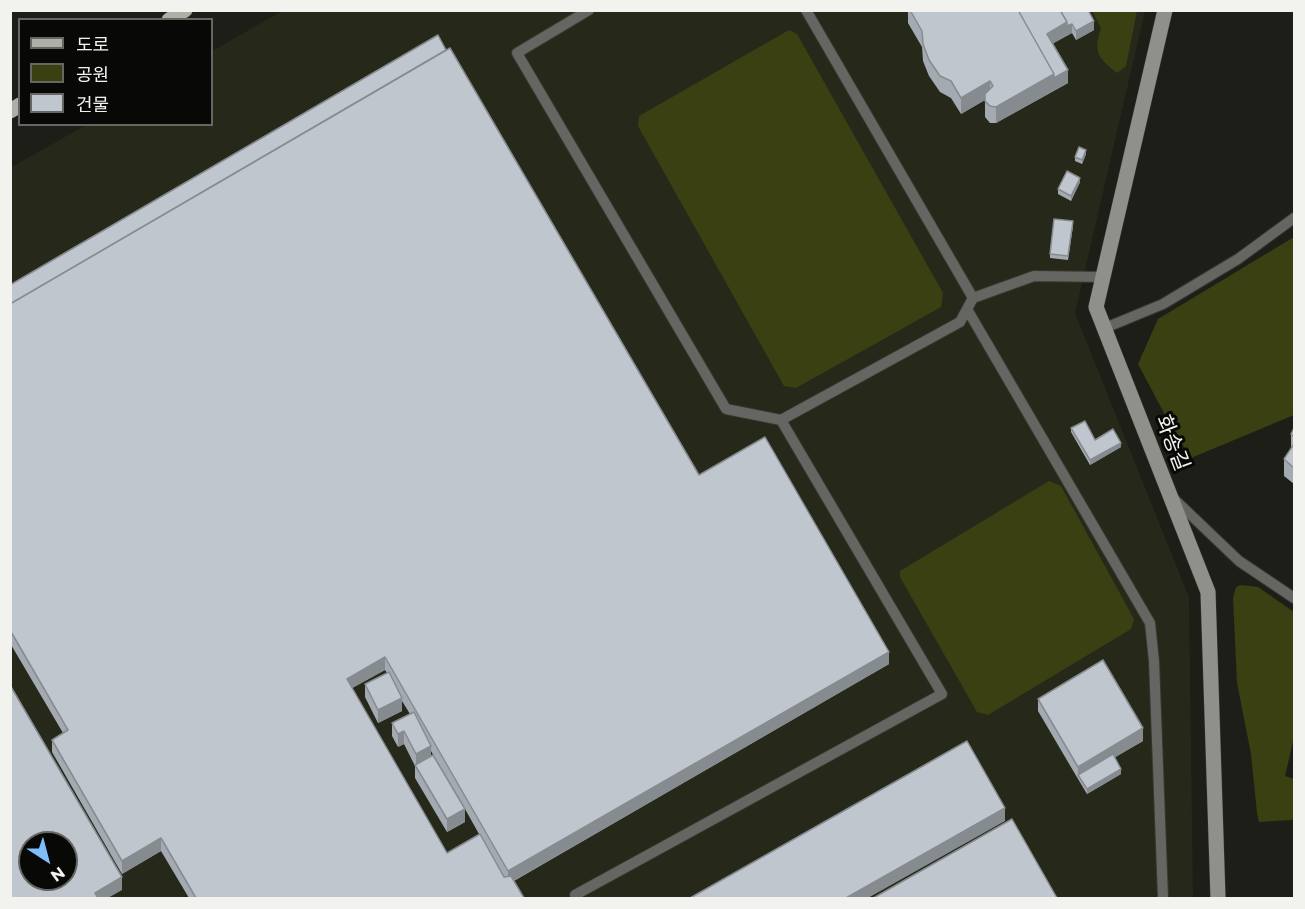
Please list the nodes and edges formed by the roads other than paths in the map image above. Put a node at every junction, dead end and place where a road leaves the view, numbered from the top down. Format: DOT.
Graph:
graph roads {
  1 [pos="185,10"];
  2 [pos="589,10"];
  3 [pos="806,10"];
  4 [pos="1165,10"];
  5 [pos="172,18"];
  6 [pos="1294,218"];
  7 [pos="1103,277"];
  8 [pos="973,298"];
  9 [pos="967,309"];
  10 [pos="1105,328"];
  11 [pos="781,420"];
  12 [pos="1170,495"];
  13 [pos="1294,598"];
  14 [pos="574,895"];
  15 [pos="1164,898"];
  16 [pos="1218,898"];
  1 -- 5 [label="main road"];
  2 -- 11 [label="lane"];
  3 -- 8 [label="lane"];
  4 -- 7 [label="street, 화송길"];
  6 -- 10 [label="lane"];
  7 -- 8 [label="lane"];
  7 -- 10 [label="street, 화송길"];
  8 -- 9 [label="lane"];
  9 -- 11 [label="lane"];
  9 -- 15 [label="lane"];
  10 -- 12 [label="street, 화송길"];
  11 -- 14 [label="lane"];
  12 -- 13 [label="lane"];
  12 -- 16 [label="street, 화송길"];
}
